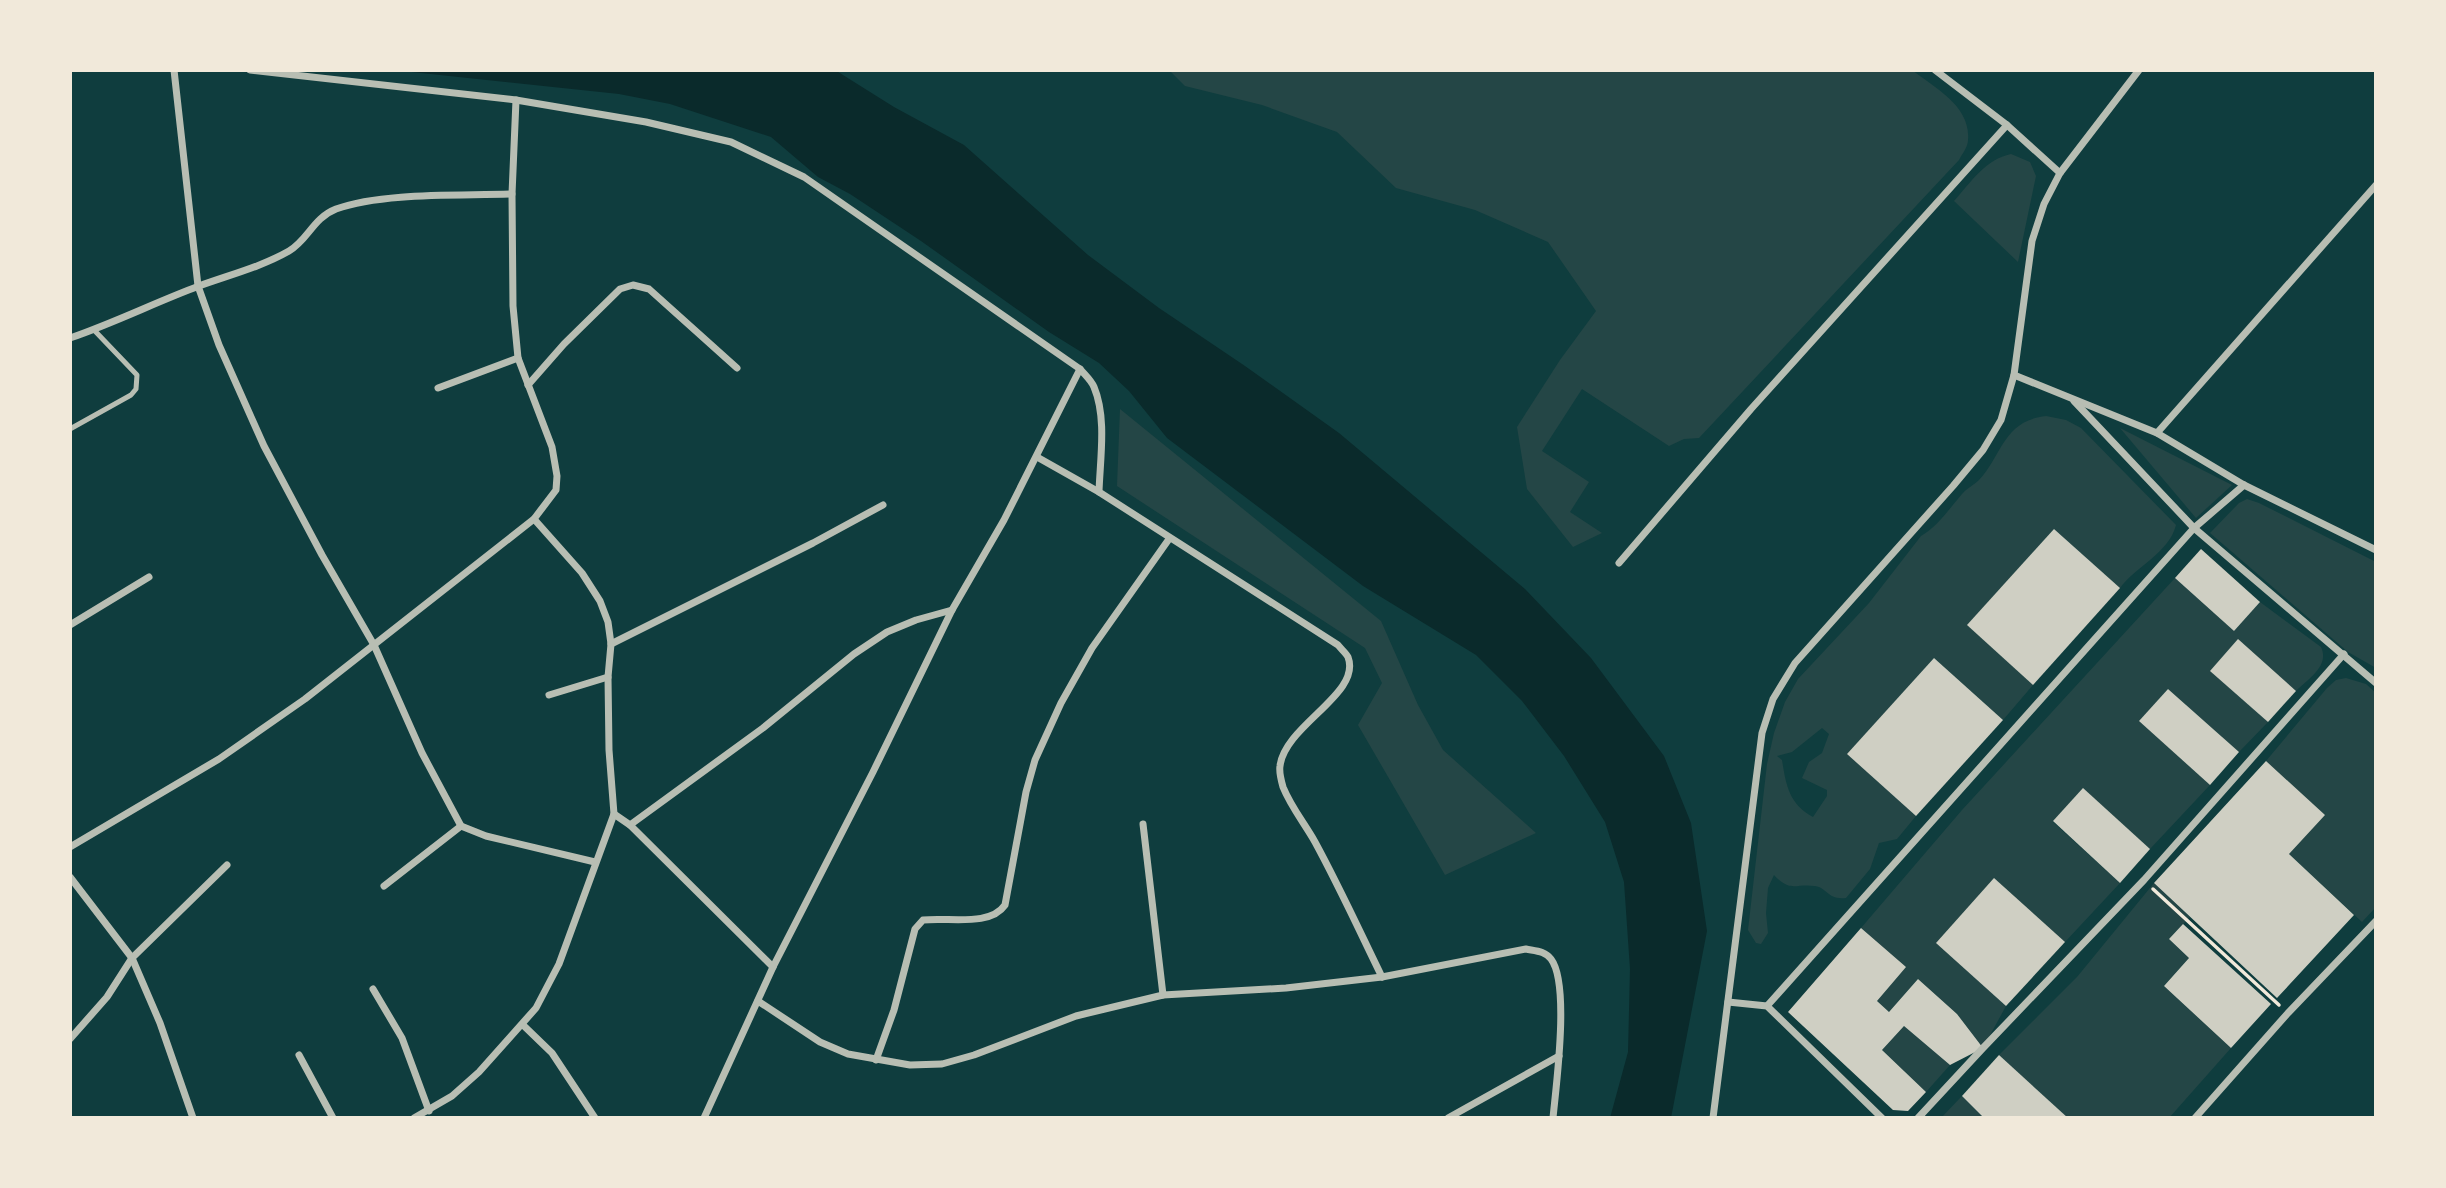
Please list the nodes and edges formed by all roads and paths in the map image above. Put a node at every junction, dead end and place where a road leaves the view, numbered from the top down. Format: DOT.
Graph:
graph roads {
  1 [pos="174,70"];
  2 [pos="250,70"];
  3 [pos="1935,70"];
  4 [pos="2139,70"];
  5 [pos="516,100"];
  6 [pos="2007,125"];
  7 [pos="2060,173"];
  8 [pos="2376,185"];
  9 [pos="512,194"];
  10 [pos="198,286"];
  11 [pos="94,330"];
  12 [pos="70,338"];
  13 [pos="518,358"];
  14 [pos="737,368"];
  15 [pos="1080,369"];
  16 [pos="2014,375"];
  17 [pos="528,385"];
  18 [pos="438,388"];
  19 [pos="2074,401"];
  20 [pos="70,429"];
  21 [pos="2157,433"];
  22 [pos="1037,457"];
  23 [pos="2244,485"];
  24 [pos="1099,492"];
  25 [pos="883,505"];
  26 [pos="534,519"];
  27 [pos="2194,528"];
  28 [pos="1169,538"];
  29 [pos="2376,550"];
  30 [pos="1619,564"];
  31 [pos="149,576"];
  32 [pos="952,610"];
  33 [pos="70,625"];
  34 [pos="611,644"];
  35 [pos="374,645"];
  36 [pos="2344,654"];
  37 [pos="608,677"];
  38 [pos="2376,683"];
  39 [pos="548,695"];
  40 [pos="614,814"];
  41 [pos="1143,824"];
  42 [pos="630,825"];
  43 [pos="460,826"];
  44 [pos="70,847"];
  45 [pos="595,862"];
  46 [pos="227,865"];
  47 [pos="70,877"];
  48 [pos="2144,880"];
  49 [pos="384,886"];
  50 [pos="2376,921"];
  51 [pos="132,958"];
  52 [pos="773,967"];
  53 [pos="1382,976"];
  54 [pos="373,989"];
  55 [pos="1163,995"];
  56 [pos="758,1001"];
  57 [pos="1728,1002"];
  58 [pos="1767,1006"];
  59 [pos="2288,1013"];
  60 [pos="523,1025"];
  61 [pos="70,1039"];
  62 [pos="299,1055"];
  63 [pos="1559,1056"];
  64 [pos="876,1060"];
  65 [pos="429,1111"];
  66 [pos="193,1118"];
  67 [pos="333,1118"];
  68 [pos="415,1118"];
  69 [pos="595,1118"];
  70 [pos="704,1118"];
  71 [pos="1448,1118"];
  72 [pos="1553,1118"];
  73 [pos="1713,1118"];
  74 [pos="1882,1118"];
  75 [pos="1918,1118"];
  76 [pos="2195,1118"];
  1 -- 10 [label="street"];
  2 -- 5 [label="street"];
  3 -- 6 [label="street"];
  4 -- 7 [label="street"];
  5 -- 9 [label="street"];
  5 -- 15 [label="street"];
  6 -- 7 [label="street"];
  6 -- 30 [label="street"];
  7 -- 16 [label="street"];
  8 -- 21 [label="street"];
  9 -- 10 [label="street"];
  9 -- 13 [label="street"];
  10 -- 11 [label="street"];
  10 -- 35 [label="street"];
  11 -- 12 [label="street"];
  11 -- 20 [label="street"];
  13 -- 17 [label="street"];
  13 -- 18 [label="street"];
  14 -- 17 [label="street"];
  15 -- 22 [label="street"];
  15 -- 24 [label="street"];
  16 -- 19 [label="street"];
  16 -- 57 [label="street"];
  17 -- 26 [label="street"];
  19 -- 21 [label="street"];
  19 -- 27 [label="street"];
  21 -- 23 [label="street"];
  22 -- 24 [label="street"];
  22 -- 32 [label="street"];
  23 -- 27 [label="street"];
  23 -- 29 [label="street"];
  24 -- 28 [label="street"];
  25 -- 34 [label="street"];
  26 -- 34 [label="street"];
  26 -- 35 [label="street"];
  27 -- 36 [label="street"];
  27 -- 58 [label="street"];
  28 -- 53 [label="street"];
  28 -- 64 [label="street"];
  31 -- 33 [label="street"];
  32 -- 42 [label="street"];
  32 -- 52 [label="street"];
  34 -- 37 [label="street"];
  35 -- 43 [label="street"];
  35 -- 44 [label="street"];
  36 -- 38 [label="street"];
  36 -- 48 [label="street"];
  37 -- 39 [label="street"];
  37 -- 40 [label="street"];
  40 -- 42 [label="street"];
  40 -- 45 [label="street"];
  41 -- 55 [label="street"];
  42 -- 52 [label="street"];
  43 -- 45 [label="street"];
  43 -- 49 [label="street"];
  45 -- 60 [label="street"];
  46 -- 51 [label="street"];
  47 -- 51 [label="street"];
  48 -- 59 [label="path"];
  48 -- 75 [label="street"];
  50 -- 59 [label="street"];
  51 -- 61 [label="street"];
  51 -- 66 [label="street"];
  52 -- 56 [label="street"];
  53 -- 55 [label="street"];
  53 -- 63 [label="street"];
  54 -- 65 [label="street"];
  55 -- 64 [label="street"];
  56 -- 64 [label="street"];
  56 -- 70 [label="street"];
  57 -- 58 [label="street"];
  57 -- 73 [label="street"];
  58 -- 74 [label="street"];
  59 -- 76 [label="street"];
  60 -- 65 [label="street"];
  60 -- 69 [label="street"];
  62 -- 67 [label="street"];
  63 -- 71 [label="street"];
  63 -- 72 [label="street"];
  65 -- 68 [label="street"];
}
